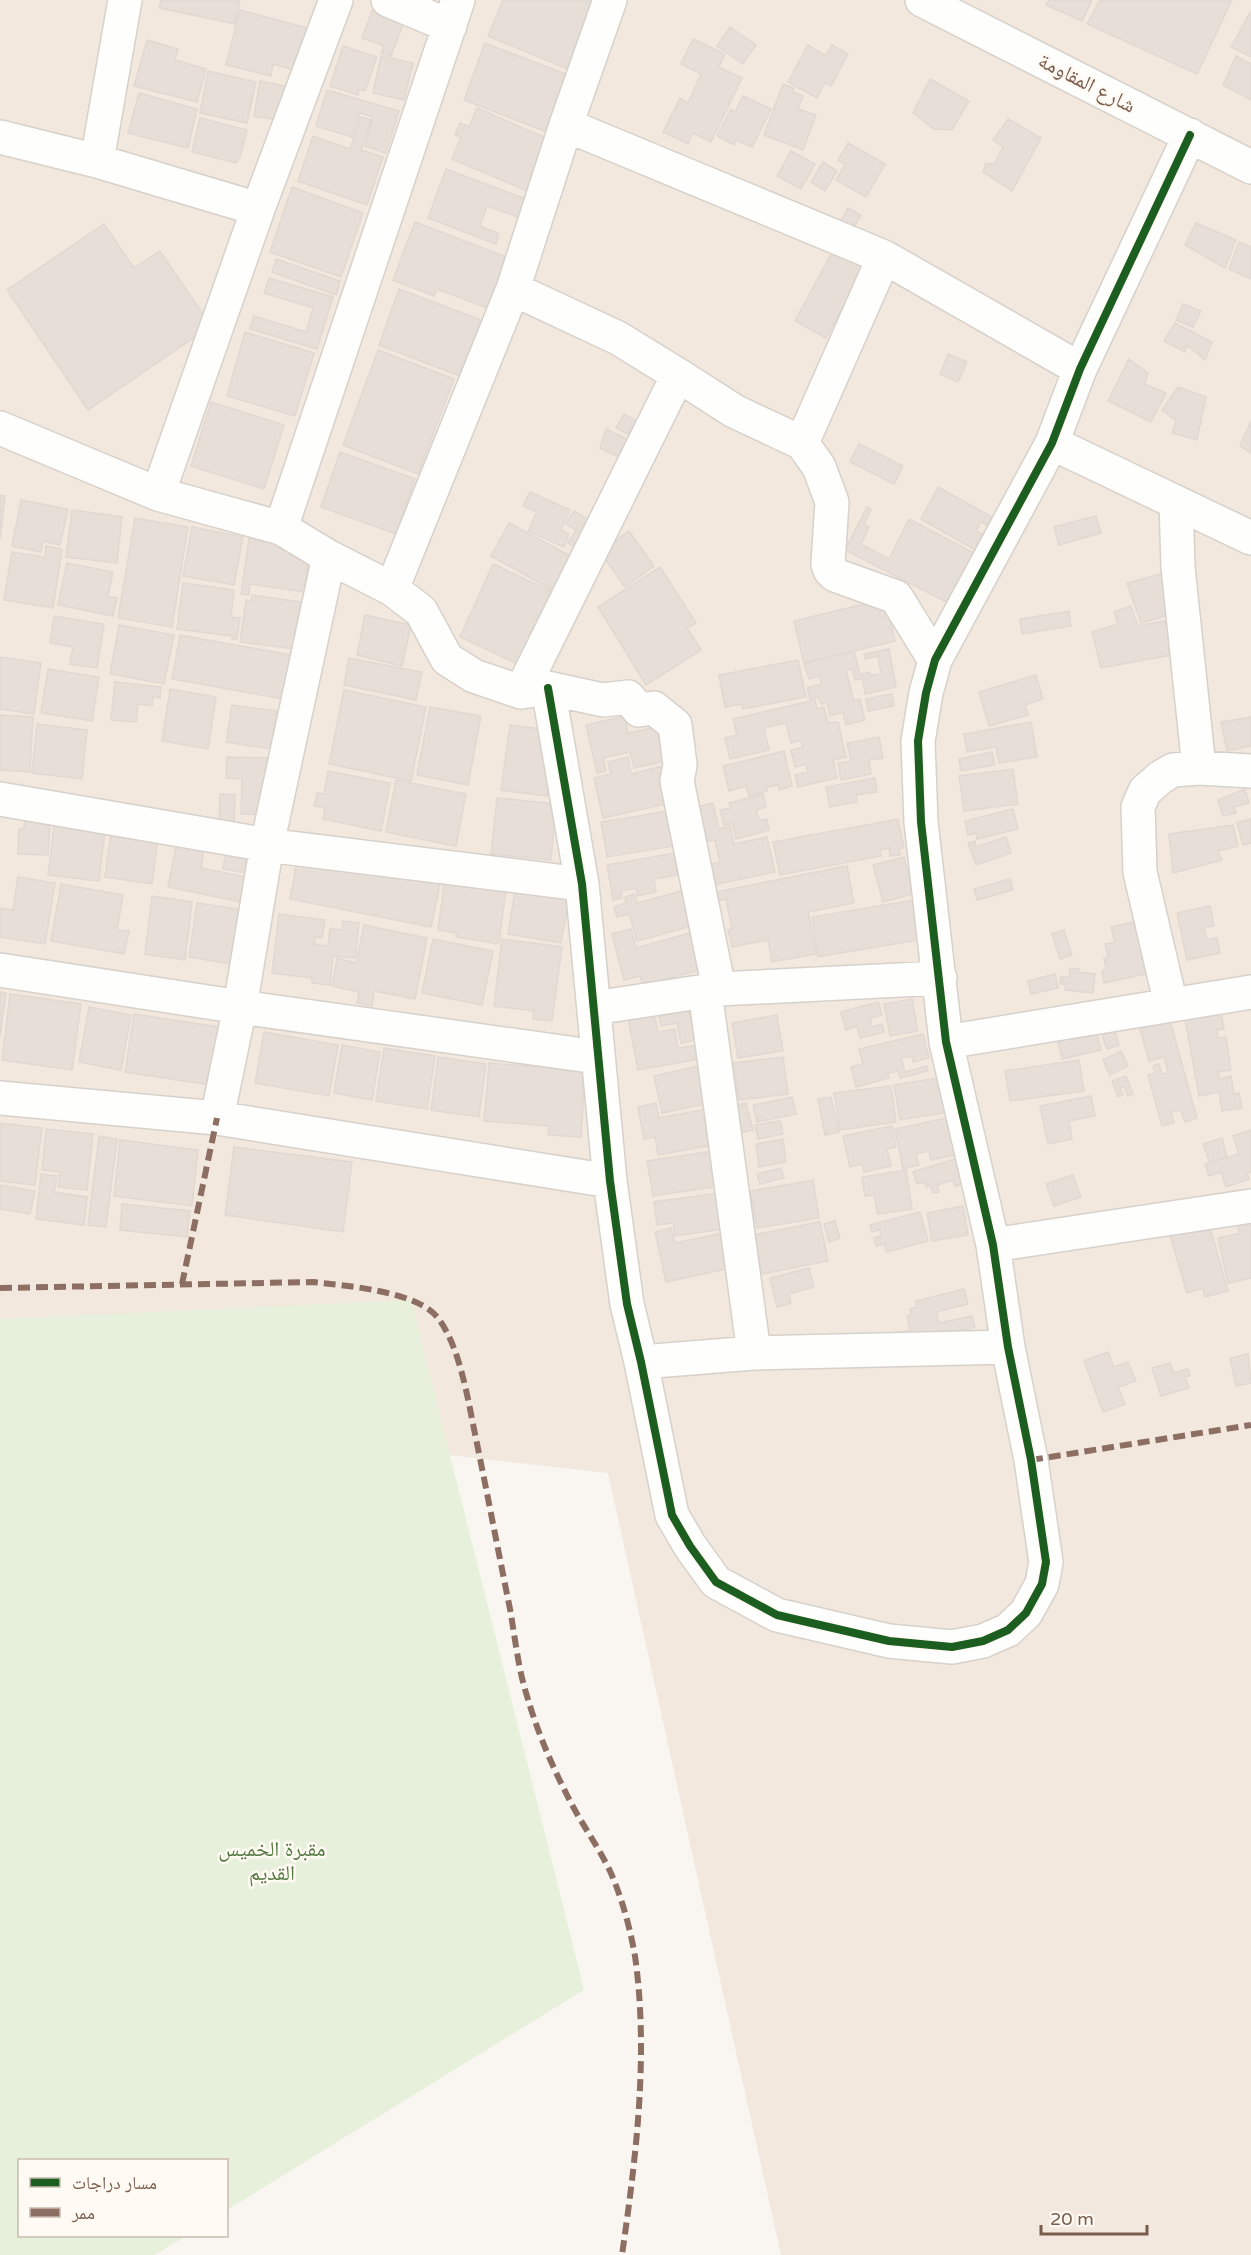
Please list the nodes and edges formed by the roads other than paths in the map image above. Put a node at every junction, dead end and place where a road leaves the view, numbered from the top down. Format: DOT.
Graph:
graph roads {
  1 [pos="125,0"];
  2 [pos="336,0"];
  3 [pos="388,0"];
  4 [pos="610,0"];
  5 [pos="922,0"];
  6 [pos="454,13"];
  7 [pos="566,125"];
  8 [pos="1190,135"];
  9 [pos="0,137"];
  10 [pos="97,161"];
  11 [pos="1251,167"];
  12 [pos="258,209"];
  13 [pos="884,256"];
  14 [pos="513,289"];
  15 [pos="1080,369"];
  16 [pos="678,375"];
  17 [pos="0,428"];
  18 [pos="802,443"];
  19 [pos="1052,444"];
  20 [pos="158,494"];
  21 [pos="1176,501"];
  22 [pos="282,528"];
  23 [pos="1251,537"];
  24 [pos="329,557"];
  25 [pos="392,589"];
  26 [pos="935,660"];
  27 [pos="534,690"];
  28 [pos="1199,768"];
  29 [pos="1251,771"];
  30 [pos="0,799"];
  31 [pos="267,845"];
  32 [pos="582,884"];
  33 [pos="0,970"];
  34 [pos="940,978"];
  35 [pos="712,990"];
  36 [pos="1251,992"];
  37 [pos="1171,1005"];
  38 [pos="240,1007"];
  39 [pos="594,1008"];
  40 [pos="946,1042"];
  41 [pos="597,1057"];
  42 [pos="0,1098"];
  43 [pos="217,1118"];
  44 [pos="610,1181"];
  45 [pos="1251,1206"];
  46 [pos="993,1245"];
  47 [pos="1008,1347"];
  48 [pos="754,1353"];
  49 [pos="641,1362"];
  1 -- 10 [label="street"];
  2 -- 12 [label="street"];
  3 -- 6 [label="street"];
  4 -- 7 [label="street"];
  5 -- 8 [label="street, شارع المقاومة"];
  6 -- 22 [label="street"];
  7 -- 13 [label="street"];
  7 -- 14 [label="street"];
  8 -- 11 [label="street, شارع المقاومة"];
  8 -- 15 [label="street"];
  9 -- 10 [label="street"];
  10 -- 12 [label="street"];
  12 -- 20 [label="street"];
  13 -- 15 [label="street"];
  13 -- 18 [label="street"];
  14 -- 16 [label="street"];
  14 -- 25 [label="street"];
  15 -- 19 [label="street"];
  16 -- 18 [label="street"];
  16 -- 27 [label="street"];
  17 -- 20 [label="street"];
  18 -- 26 [label="street"];
  19 -- 21 [label="street"];
  19 -- 26 [label="street"];
  20 -- 22 [label="street"];
  21 -- 23 [label="street"];
  21 -- 28 [label="street"];
  22 -- 24 [label="street"];
  24 -- 25 [label="street"];
  24 -- 31 [label="street"];
  25 -- 27 [label="street"];
  26 -- 34 [label="street"];
  27 -- 32 [label="street"];
  27 -- 35 [label="street"];
  28 -- 29 [label="street"];
  28 -- 37 [label="street"];
  30 -- 31 [label="street"];
  31 -- 32 [label="street"];
  31 -- 38 [label="street"];
  32 -- 39 [label="street"];
  33 -- 38 [label="street"];
  34 -- 35 [label="street"];
  34 -- 40 [label="street"];
  35 -- 39 [label="street"];
  35 -- 48 [label="street"];
  36 -- 37 [label="street"];
  37 -- 40 [label="street"];
  38 -- 41 [label="street"];
  38 -- 43 [label="street"];
  39 -- 41 [label="street"];
  40 -- 46 [label="street"];
  41 -- 44 [label="street"];
  42 -- 43 [label="street"];
  43 -- 44 [label="street"];
  44 -- 49 [label="street"];
  45 -- 46 [label="street"];
  46 -- 47 [label="street"];
  47 -- 48 [label="street"];
  47 -- 49 [label="street"];
  48 -- 49 [label="street"];
}
